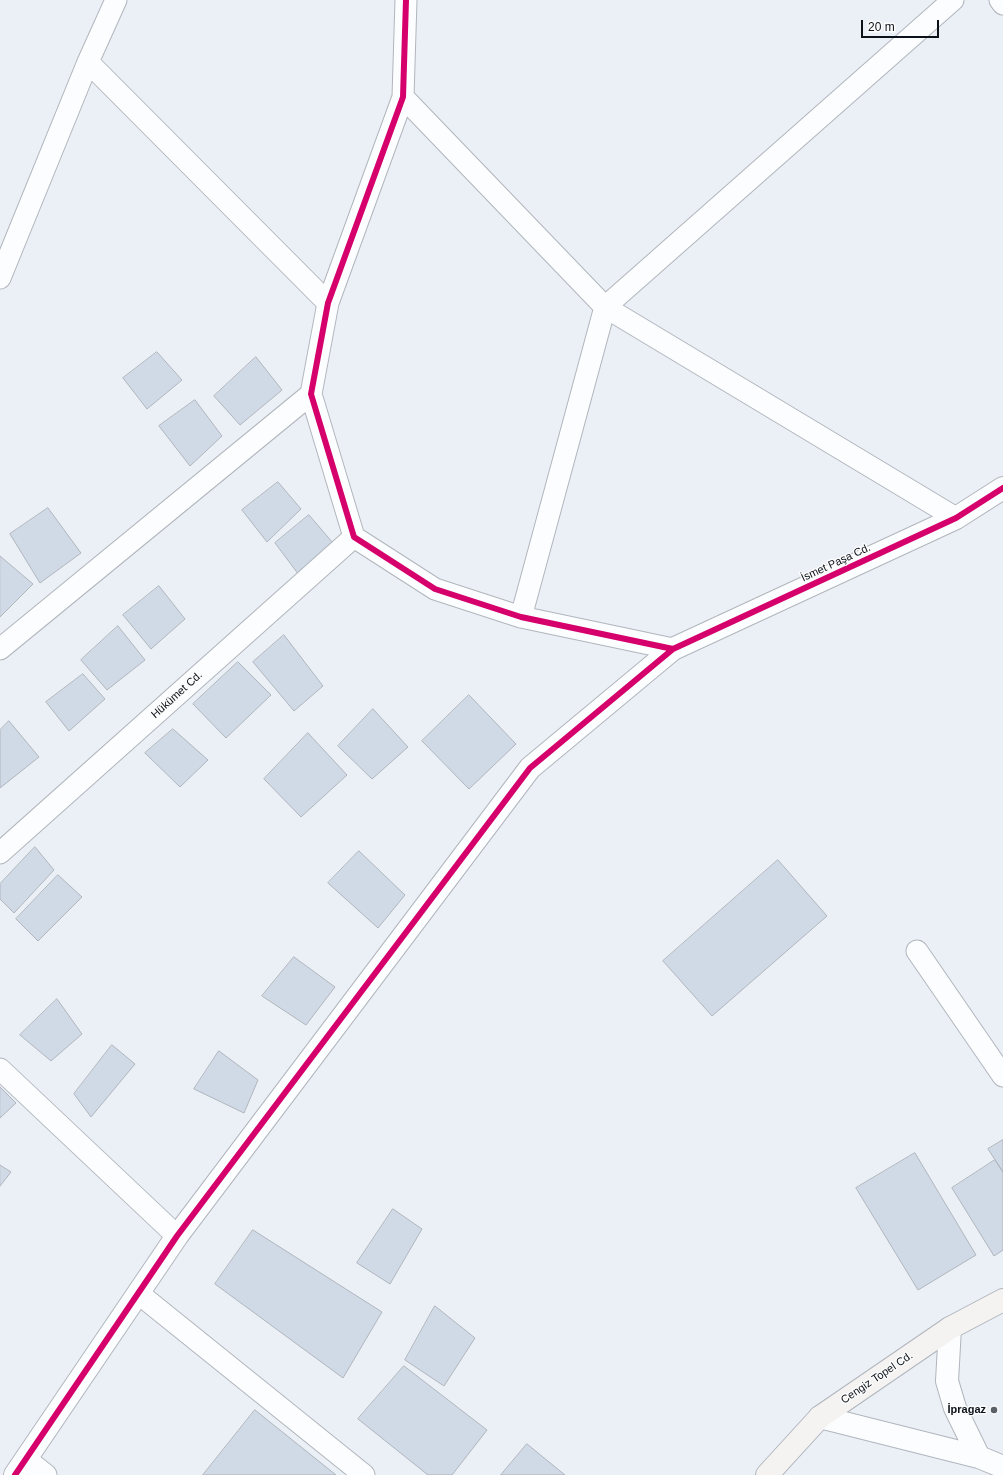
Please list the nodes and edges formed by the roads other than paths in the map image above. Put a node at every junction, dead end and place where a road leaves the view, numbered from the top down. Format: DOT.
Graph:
graph roads {
  1 [pos="116,0"];
  2 [pos="406,0"];
  3 [pos="953,0"];
  4 [pos="1000,0"];
  5 [pos="1003,4"];
  6 [pos="88,62"];
  7 [pos="403,97"];
  8 [pos="0,278"];
  9 [pos="328,303"];
  10 [pos="604,308"];
  11 [pos="311,394"];
  12 [pos="1003,488"];
  13 [pos="956,518"];
  14 [pos="354,537"];
  15 [pos="521,617"];
  16 [pos="0,649"];
  17 [pos="673,649"];
  18 [pos="0,853"];
  19 [pos="917,951"];
  20 [pos="0,1068"];
  21 [pos="1003,1076"];
  22 [pos="177,1236"];
  23 [pos="138,1293"];
  24 [pos="1003,1300"];
  25 [pos="950,1328"];
  26 [pos="820,1417"];
  27 [pos="979,1457"];
  28 [pos="20,1467"];
  29 [pos="1003,1467"];
  30 [pos="46,1475"];
  31 [pos="364,1475"];
  32 [pos="767,1475"];
  1 -- 6 [label="street"];
  2 -- 7 [label="street"];
  3 -- 10 [label="street"];
  4 -- 5 [label="street"];
  6 -- 8 [label="street"];
  6 -- 9 [label="street"];
  7 -- 9 [label="street"];
  7 -- 10 [label="street"];
  9 -- 11 [label="street"];
  10 -- 13 [label="street"];
  10 -- 15 [label="street"];
  11 -- 14 [label="street"];
  11 -- 16 [label="street"];
  12 -- 13 [label="street, İsmet Paşa Cd."];
  13 -- 17 [label="street, İsmet Paşa Cd."];
  14 -- 15 [label="street"];
  14 -- 18 [label="street, Hükümet Cd."];
  15 -- 17 [label="street"];
  17 -- 22 [label="street, İsmet Paşa Cd."];
  19 -- 21 [label="street"];
  20 -- 22 [label="street"];
  22 -- 23 [label="street, İsmet Paşa Cd."];
  23 -- 28 [label="street, İsmet Paşa Cd."];
  23 -- 31 [label="street"];
  24 -- 25 [label="main road, Cengiz Topel Cd."];
  25 -- 26 [label="main road, Cengiz Topel Cd."];
  25 -- 27 [label="street"];
  26 -- 27 [label="street"];
  26 -- 32 [label="main road, Cengiz Topel Cd."];
  27 -- 29 [label="street"];
  28 -- 30 [label="street"];
}
